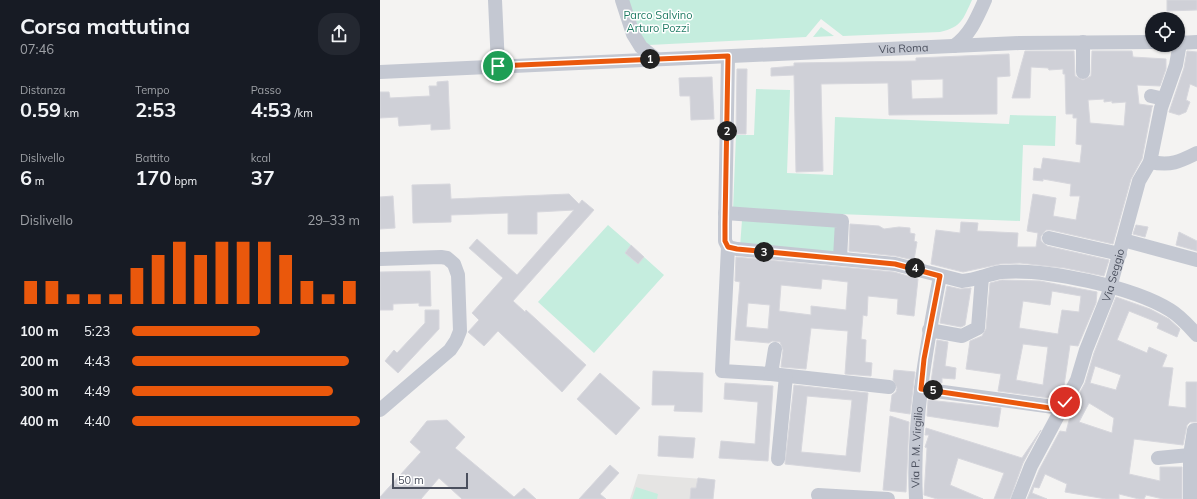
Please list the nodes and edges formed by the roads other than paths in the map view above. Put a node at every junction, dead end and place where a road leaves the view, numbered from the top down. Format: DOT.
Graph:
graph roads {
  1 [pos="495,0"];
  2 [pos="622,0"];
  3 [pos="979,0"];
  4 [pos="985,0"];
  5 [pos="968,32"];
  6 [pos="1083,42"];
  7 [pos="1145,42"];
  8 [pos="1197,42"];
  9 [pos="1185,43"];
  10 [pos="954,46"];
  11 [pos="1178,52"];
  12 [pos="728,56"];
  13 [pos="656,59"];
  14 [pos="498,66"];
  15 [pos="380,68"];
  16 [pos="1083,72"];
  17 [pos="1197,153"];
  18 [pos="1150,162"];
  19 [pos="725,213"];
  20 [pos="1049,238"];
  21 [pos="728,247"];
  22 [pos="1121,247"];
  23 [pos="840,258"];
  24 [pos="380,259"];
  25 [pos="1197,260"];
  26 [pos="940,276"];
  27 [pos="982,277"];
  28 [pos="1111,286"];
  29 [pos="929,330"];
  30 [pos="1197,335"];
  31 [pos="775,349"];
  32 [pos="772,374"];
  33 [pos="786,376"];
  34 [pos="889,387"];
  35 [pos="921,389"];
  36 [pos="1061,408"];
  37 [pos="380,410"];
  38 [pos="1197,430"];
  39 [pos="1190,455"];
  40 [pos="1158,458"];
  41 [pos="778,459"];
  42 [pos="818,495"];
  43 [pos="888,499"];
  44 [pos="916,499"];
  45 [pos="1018,499"];
  46 [pos="1190,499"];
  1 -- 14 [label="street"];
  2 -- 13 [label="street"];
  3 -- 5 [label="street"];
  4 -- 5 [label="street"];
  5 -- 10 [label="street"];
  6 -- 7 [label="street, Via Roma"];
  6 -- 10 [label="street, Via Roma"];
  6 -- 16 [label="street"];
  8 -- 9 [label="street"];
  10 -- 12 [label="street, Via Roma"];
  11 -- 18 [label="street, Via Seggio"];
  12 -- 13 [label="street, Via Roma"];
  12 -- 19 [label="street"];
  13 -- 14 [label="street, Via Roma"];
  14 -- 15 [label="street, Via Roma"];
  17 -- 18 [label="street"];
  18 -- 22 [label="street, Via Seggio"];
  19 -- 21 [label="street"];
  19 -- 23 [label="street"];
  20 -- 22 [label="street"];
  21 -- 23 [label="street"];
  21 -- 32 [label="street"];
  22 -- 25 [label="street"];
  22 -- 28 [label="street, Via Seggio"];
  23 -- 26 [label="street"];
  24 -- 37 [label="street"];
  26 -- 27 [label="street"];
  26 -- 29 [label="street, Via P. M. Virgilio"];
  27 -- 28 [label="street"];
  27 -- 29 [label="street"];
  28 -- 30 [label="street"];
  28 -- 36 [label="street, Via Seggio"];
  29 -- 35 [label="street, Via P. M. Virgilio"];
  31 -- 32 [label="street"];
  32 -- 33 [label="street"];
  33 -- 34 [label="street"];
  33 -- 41 [label="street"];
  35 -- 36 [label="street"];
  35 -- 44 [label="street, Via P. M. Virgilio"];
  36 -- 45 [label="street, Via Seggio"];
  38 -- 39 [label="street"];
  39 -- 40 [label="street"];
  39 -- 46 [label="street"];
  42 -- 43 [label="street"];
}
